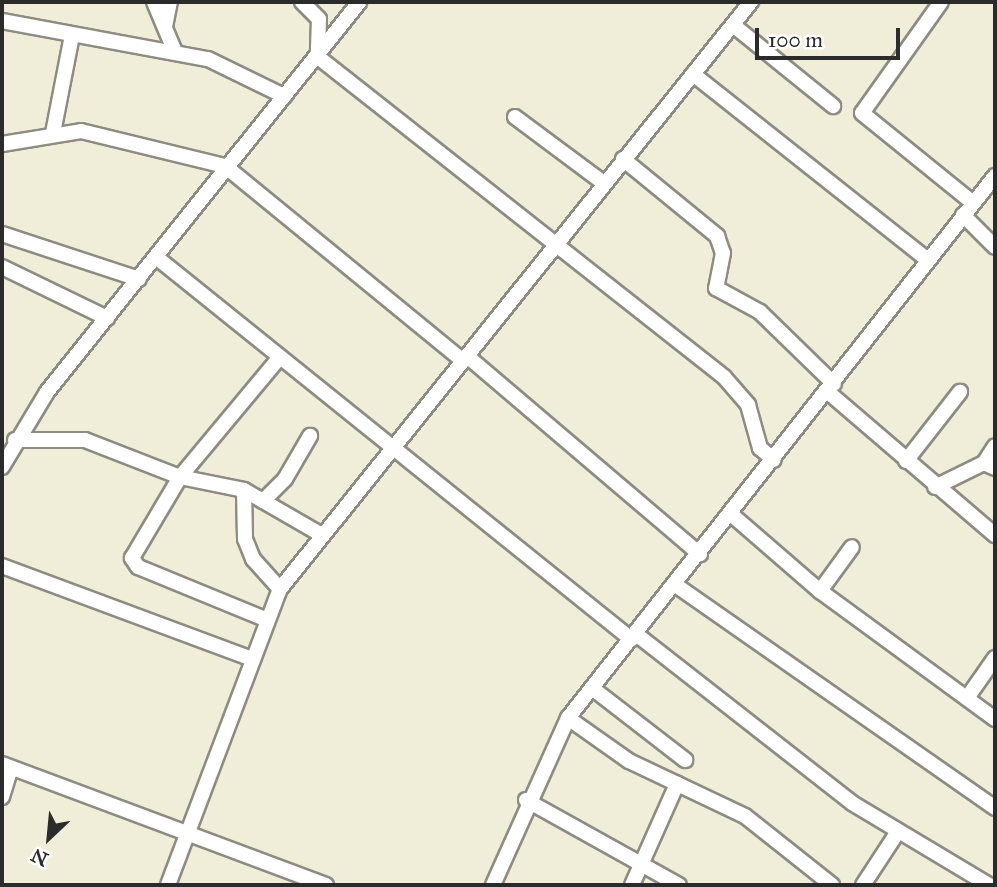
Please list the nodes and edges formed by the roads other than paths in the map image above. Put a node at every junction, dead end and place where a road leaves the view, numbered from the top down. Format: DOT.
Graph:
graph roads {
  1 [pos="154,2"];
  2 [pos="170,2"];
  3 [pos="302,2"];
  4 [pos="359,2"];
  5 [pos="751,2"];
  6 [pos="941,2"];
  7 [pos="2,21"];
  8 [pos="733,25"];
  9 [pos="165,27"];
  10 [pos="72,34"];
  11 [pos="175,52"];
  12 [pos="318,57"];
  13 [pos="693,74"];
  14 [pos="284,96"];
  15 [pos="833,106"];
  16 [pos="515,117"];
  17 [pos="53,133"];
  18 [pos="2,144"];
  19 [pos="623,159"];
  20 [pos="225,166"];
  21 [pos="995,176"];
  22 [pos="605,184"];
  23 [pos="968,209"];
  24 [pos="2,234"];
  25 [pos="556,244"];
  26 [pos="995,247"];
  27 [pos="156,257"];
  28 [pos="928,260"];
  29 [pos="2,267"];
  30 [pos="139,279"];
  31 [pos="107,318"];
  32 [pos="279,357"];
  33 [pos="465,359"];
  34 [pos="831,388"];
  35 [pos="960,391"];
  36 [pos="310,436"];
  37 [pos="9,445"];
  38 [pos="995,446"];
  39 [pos="394,449"];
  40 [pos="774,460"];
  41 [pos="906,461"];
  42 [pos="990,466"];
  43 [pos="2,467"];
  44 [pos="180,477"];
  45 [pos="935,487"];
  46 [pos="244,491"];
  47 [pos="263,500"];
  48 [pos="731,514"];
  49 [pos="322,535"];
  50 [pos="995,535"];
  51 [pos="852,547"];
  52 [pos="700,554"];
  53 [pos="2,566"];
  54 [pos="677,586"];
  55 [pos="280,589"];
  56 [pos="820,591"];
  57 [pos="265,620"];
  58 [pos="633,637"];
  59 [pos="250,658"];
  60 [pos="995,658"];
  61 [pos="592,688"];
  62 [pos="967,698"];
  63 [pos="568,718"];
  64 [pos="995,719"];
  65 [pos="685,760"];
  66 [pos="7,766"];
  67 [pos="677,784"];
  68 [pos="2,797"];
  69 [pos="526,800"];
  70 [pos="995,808"];
  71 [pos="187,833"];
  72 [pos="897,833"];
  73 [pos="640,863"];
  74 [pos="168,885"];
  75 [pos="326,885"];
  76 [pos="493,885"];
  77 [pos="632,885"];
  78 [pos="680,885"];
  79 [pos="832,885"];
  80 [pos="863,885"];
  81 [pos="989,885"];
  1 -- 9 [label="street"];
  2 -- 9 [label="street"];
  3 -- 12 [label="street"];
  4 -- 12 [label="street"];
  5 -- 8 [label="street"];
  6 -- 23 [label="street"];
  7 -- 10 [label="street"];
  8 -- 13 [label="street"];
  8 -- 15 [label="street"];
  9 -- 11 [label="street"];
  10 -- 11 [label="street"];
  10 -- 17 [label="street"];
  11 -- 14 [label="street"];
  12 -- 14 [label="street"];
  12 -- 25 [label="street"];
  13 -- 19 [label="street"];
  13 -- 28 [label="street"];
  14 -- 20 [label="street"];
  16 -- 22 [label="street"];
  17 -- 18 [label="street"];
  17 -- 20 [label="street"];
  19 -- 22 [label="street"];
  19 -- 34 [label="street"];
  20 -- 27 [label="street"];
  20 -- 33 [label="street"];
  21 -- 23 [label="street"];
  22 -- 25 [label="street"];
  23 -- 26 [label="street"];
  23 -- 28 [label="street"];
  24 -- 30 [label="street"];
  25 -- 33 [label="street"];
  25 -- 40 [label="street"];
  27 -- 30 [label="street"];
  27 -- 32 [label="street"];
  28 -- 34 [label="street"];
  29 -- 31 [label="street"];
  30 -- 31 [label="street"];
  31 -- 37 [label="street"];
  32 -- 39 [label="street"];
  32 -- 44 [label="street"];
  33 -- 39 [label="street"];
  33 -- 52 [label="street"];
  34 -- 40 [label="street"];
  34 -- 41 [label="street"];
  35 -- 41 [label="street"];
  36 -- 47 [label="street"];
  37 -- 43 [label="street"];
  37 -- 44 [label="street"];
  38 -- 42 [label="street"];
  39 -- 49 [label="street"];
  39 -- 58 [label="street"];
  40 -- 48 [label="street"];
  41 -- 45 [label="street"];
  42 -- 45 [label="street"];
  44 -- 46 [label="street"];
  44 -- 57 [label="street"];
  45 -- 50 [label="street"];
  46 -- 47 [label="street"];
  46 -- 55 [label="street"];
  47 -- 49 [label="street"];
  48 -- 52 [label="street"];
  48 -- 56 [label="street"];
  49 -- 55 [label="street"];
  51 -- 56 [label="street"];
  52 -- 54 [label="street"];
  53 -- 59 [label="street"];
  54 -- 58 [label="street"];
  54 -- 70 [label="street"];
  55 -- 57 [label="street"];
  56 -- 62 [label="street"];
  57 -- 59 [label="street"];
  58 -- 61 [label="street"];
  58 -- 72 [label="street"];
  59 -- 71 [label="street"];
  60 -- 62 [label="street"];
  61 -- 63 [label="street"];
  61 -- 65 [label="street"];
  62 -- 64 [label="street"];
  63 -- 67 [label="street"];
  63 -- 69 [label="street"];
  66 -- 68 [label="street"];
  66 -- 71 [label="street"];
  67 -- 73 [label="street"];
  67 -- 79 [label="street"];
  69 -- 73 [label="street"];
  69 -- 76 [label="street"];
  71 -- 74 [label="street"];
  71 -- 75 [label="street"];
  72 -- 80 [label="street"];
  72 -- 81 [label="street"];
  73 -- 77 [label="street"];
  73 -- 78 [label="street"];
}
